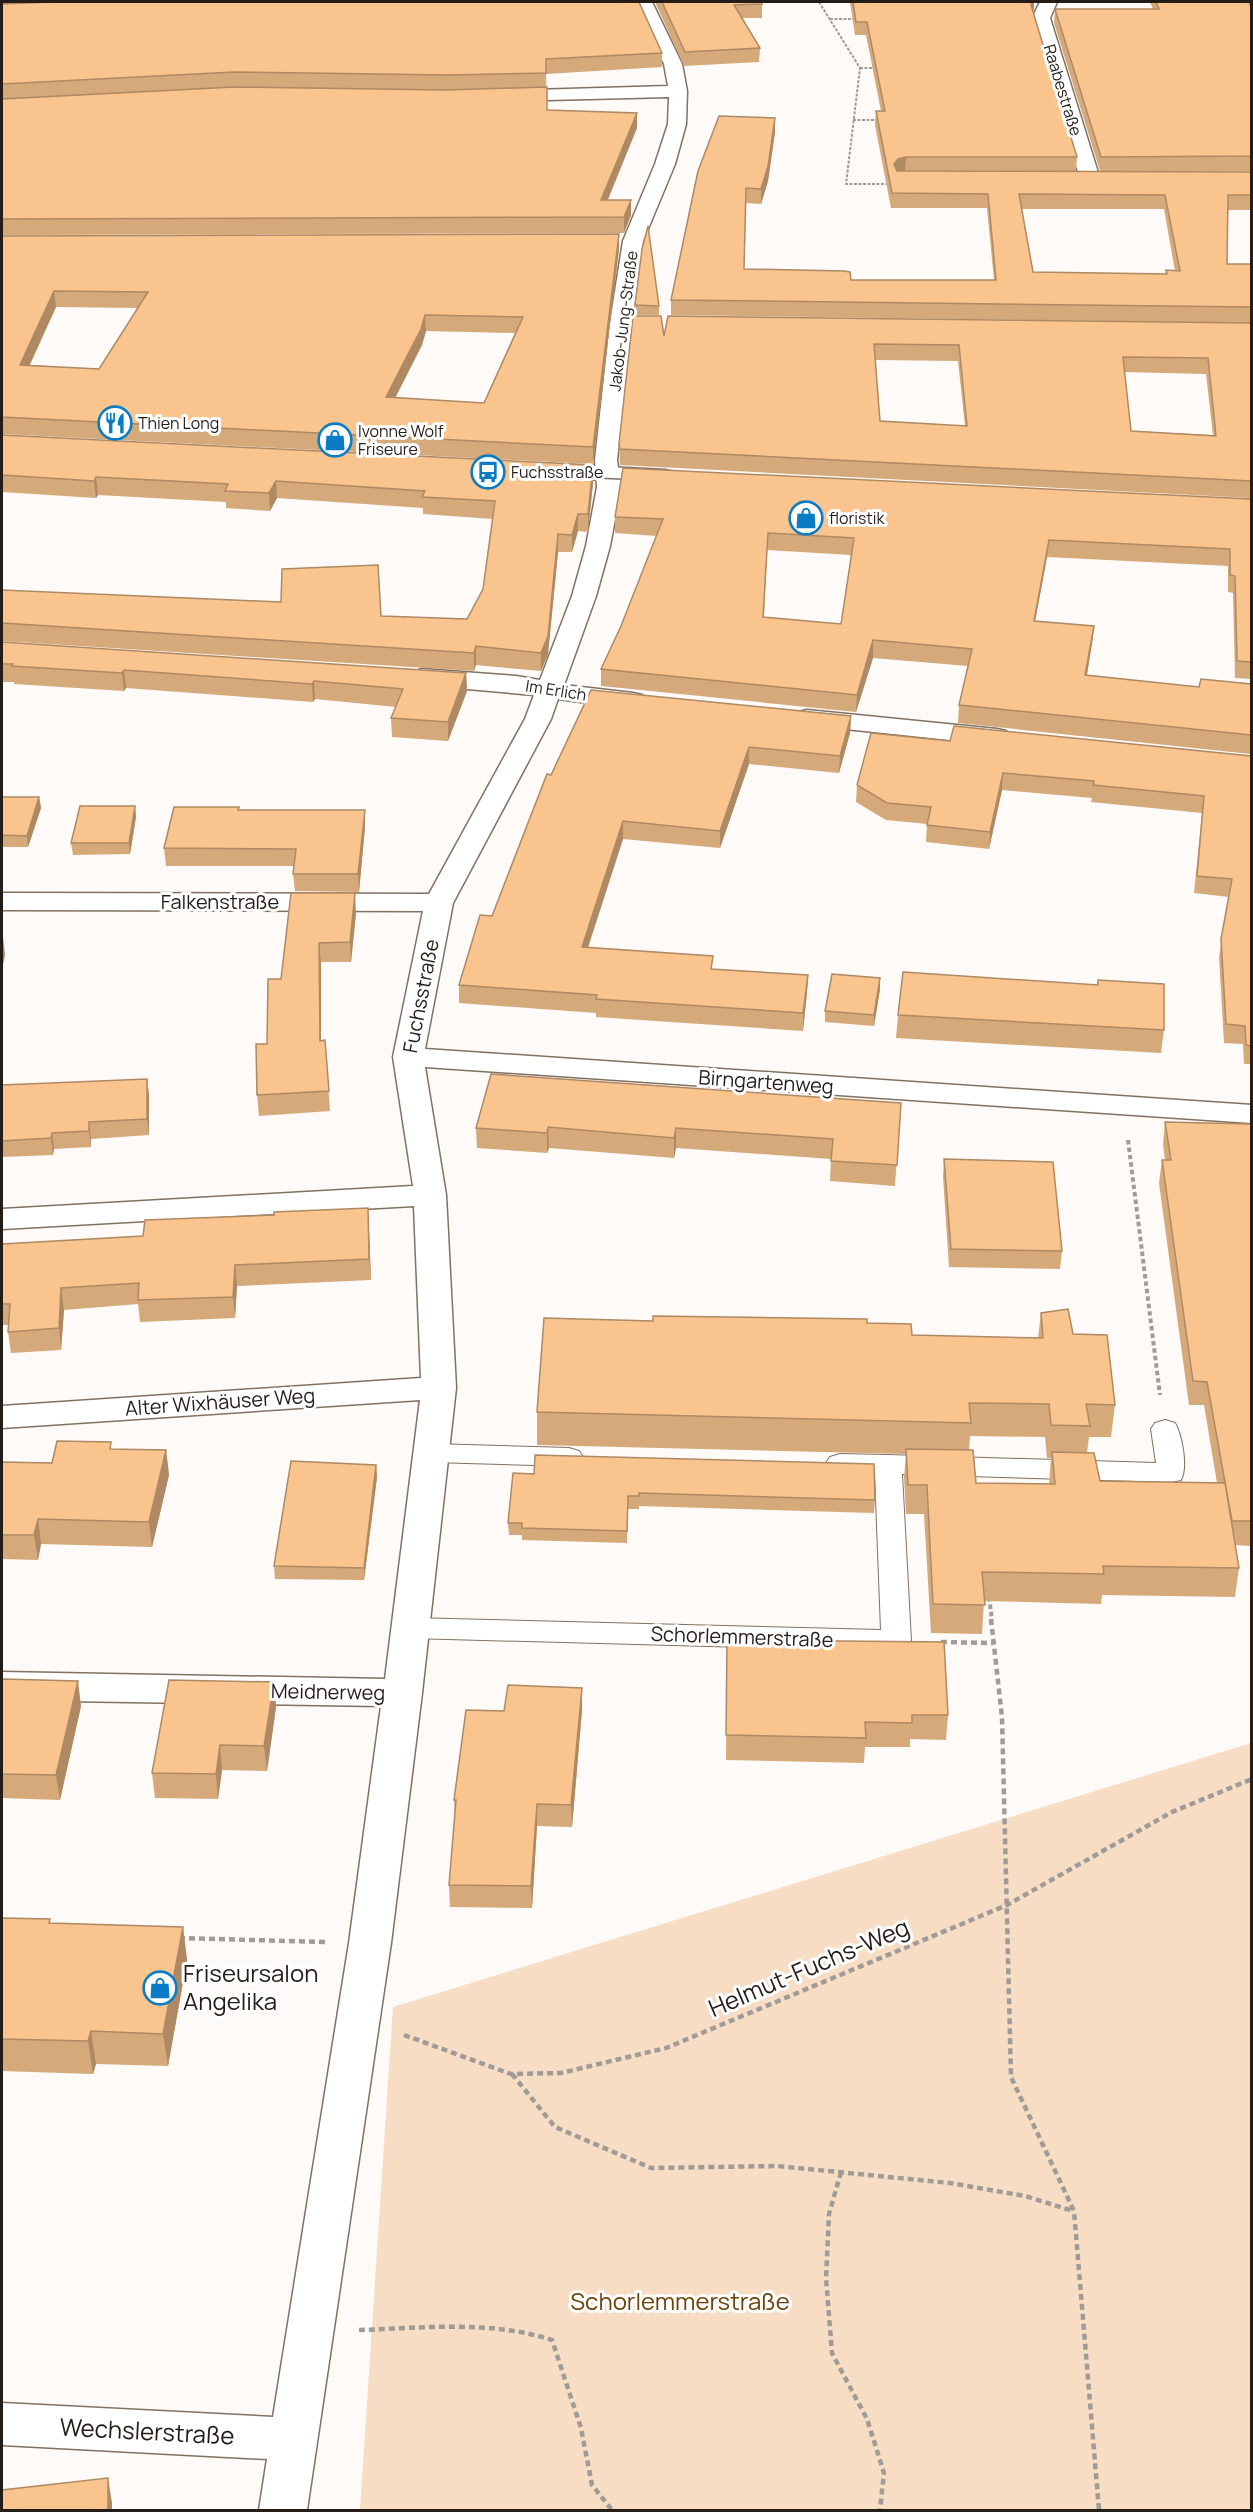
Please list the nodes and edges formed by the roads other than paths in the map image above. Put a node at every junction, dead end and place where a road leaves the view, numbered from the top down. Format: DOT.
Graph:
graph roads {
  1 [pos="644,2"];
  2 [pos="1048,2"];
  3 [pos="678,90"];
  4 [pos="482,96"];
  5 [pos="1067,179"];
  6 [pos="1090,179"];
  7 [pos="1113,179"];
  8 [pos="609,241"];
  9 [pos="633,241"];
  10 [pos="621,323"];
  11 [pos="645,323"];
  12 [pos="526,470"];
  13 [pos="607,474"];
  14 [pos="689,478"];
  15 [pos="399,676"];
  16 [pos="548,689"];
  17 [pos="654,703"];
  18 [pos="784,715"];
  19 [pos="1018,740"];
  20 [pos="2,901"];
  21 [pos="439,903"];
  22 [pos="408,1057"];
  23 [pos="1251,1114"];
  24 [pos="430,1195"];
  25 [pos="2,1219"];
  26 [pos="439,1388"];
  27 [pos="2,1417"];
  28 [pos="1165,1429"];
  29 [pos="432,1453"];
  30 [pos="600,1457"];
  31 [pos="816,1463"];
  32 [pos="888,1464"];
  33 [pos="411,1628"];
  34 [pos="2,1686"];
  35 [pos="403,1693"];
  36 [pos="2,2424"];
  37 [pos="293,2439"];
  38 [pos="283,2511"];
  1 -- 3 [label="street, Jakob-Jung-Straße"];
  2 -- 6 [label="street, Raabestraße"];
  3 -- 4 [label="street"];
  3 -- 9 [label="street, Jakob-Jung-Straße"];
  5 -- 6 [label="street"];
  6 -- 7 [label="street"];
  8 -- 9 [label="street"];
  9 -- 10 [label="street, Jakob-Jung-Straße"];
  10 -- 11 [label="street"];
  10 -- 13 [label="street, Jakob-Jung-Straße"];
  12 -- 13 [label="street"];
  13 -- 14 [label="street"];
  13 -- 16 [label="street, Fuchsstraße"];
  15 -- 16 [label="street, Im Erlich"];
  16 -- 17 [label="street, Im Erlich"];
  16 -- 21 [label="street, Fuchsstraße"];
  18 -- 19 [label="street"];
  20 -- 21 [label="street, Falkenstraße"];
  21 -- 22 [label="street, Fuchsstraße"];
  22 -- 23 [label="street, Birngartenweg"];
  22 -- 24 [label="street, Fuchsstraße"];
  24 -- 25 [label="street"];
  24 -- 26 [label="street"];
  26 -- 27 [label="street, Alter Wixhäuser Weg"];
  26 -- 29 [label="street"];
  28 -- 32 [label="lane"];
  29 -- 30 [label="lane"];
  29 -- 33 [label="street"];
  31 -- 32 [label="lane"];
  32 -- 33 [label="lane, Schorlemmerstraße"];
  33 -- 35 [label="street"];
  34 -- 35 [label="street, Meidnerweg"];
  35 -- 37 [label="street"];
  36 -- 37 [label="street, Wechslerstraße"];
  37 -- 38 [label="street"];
}
